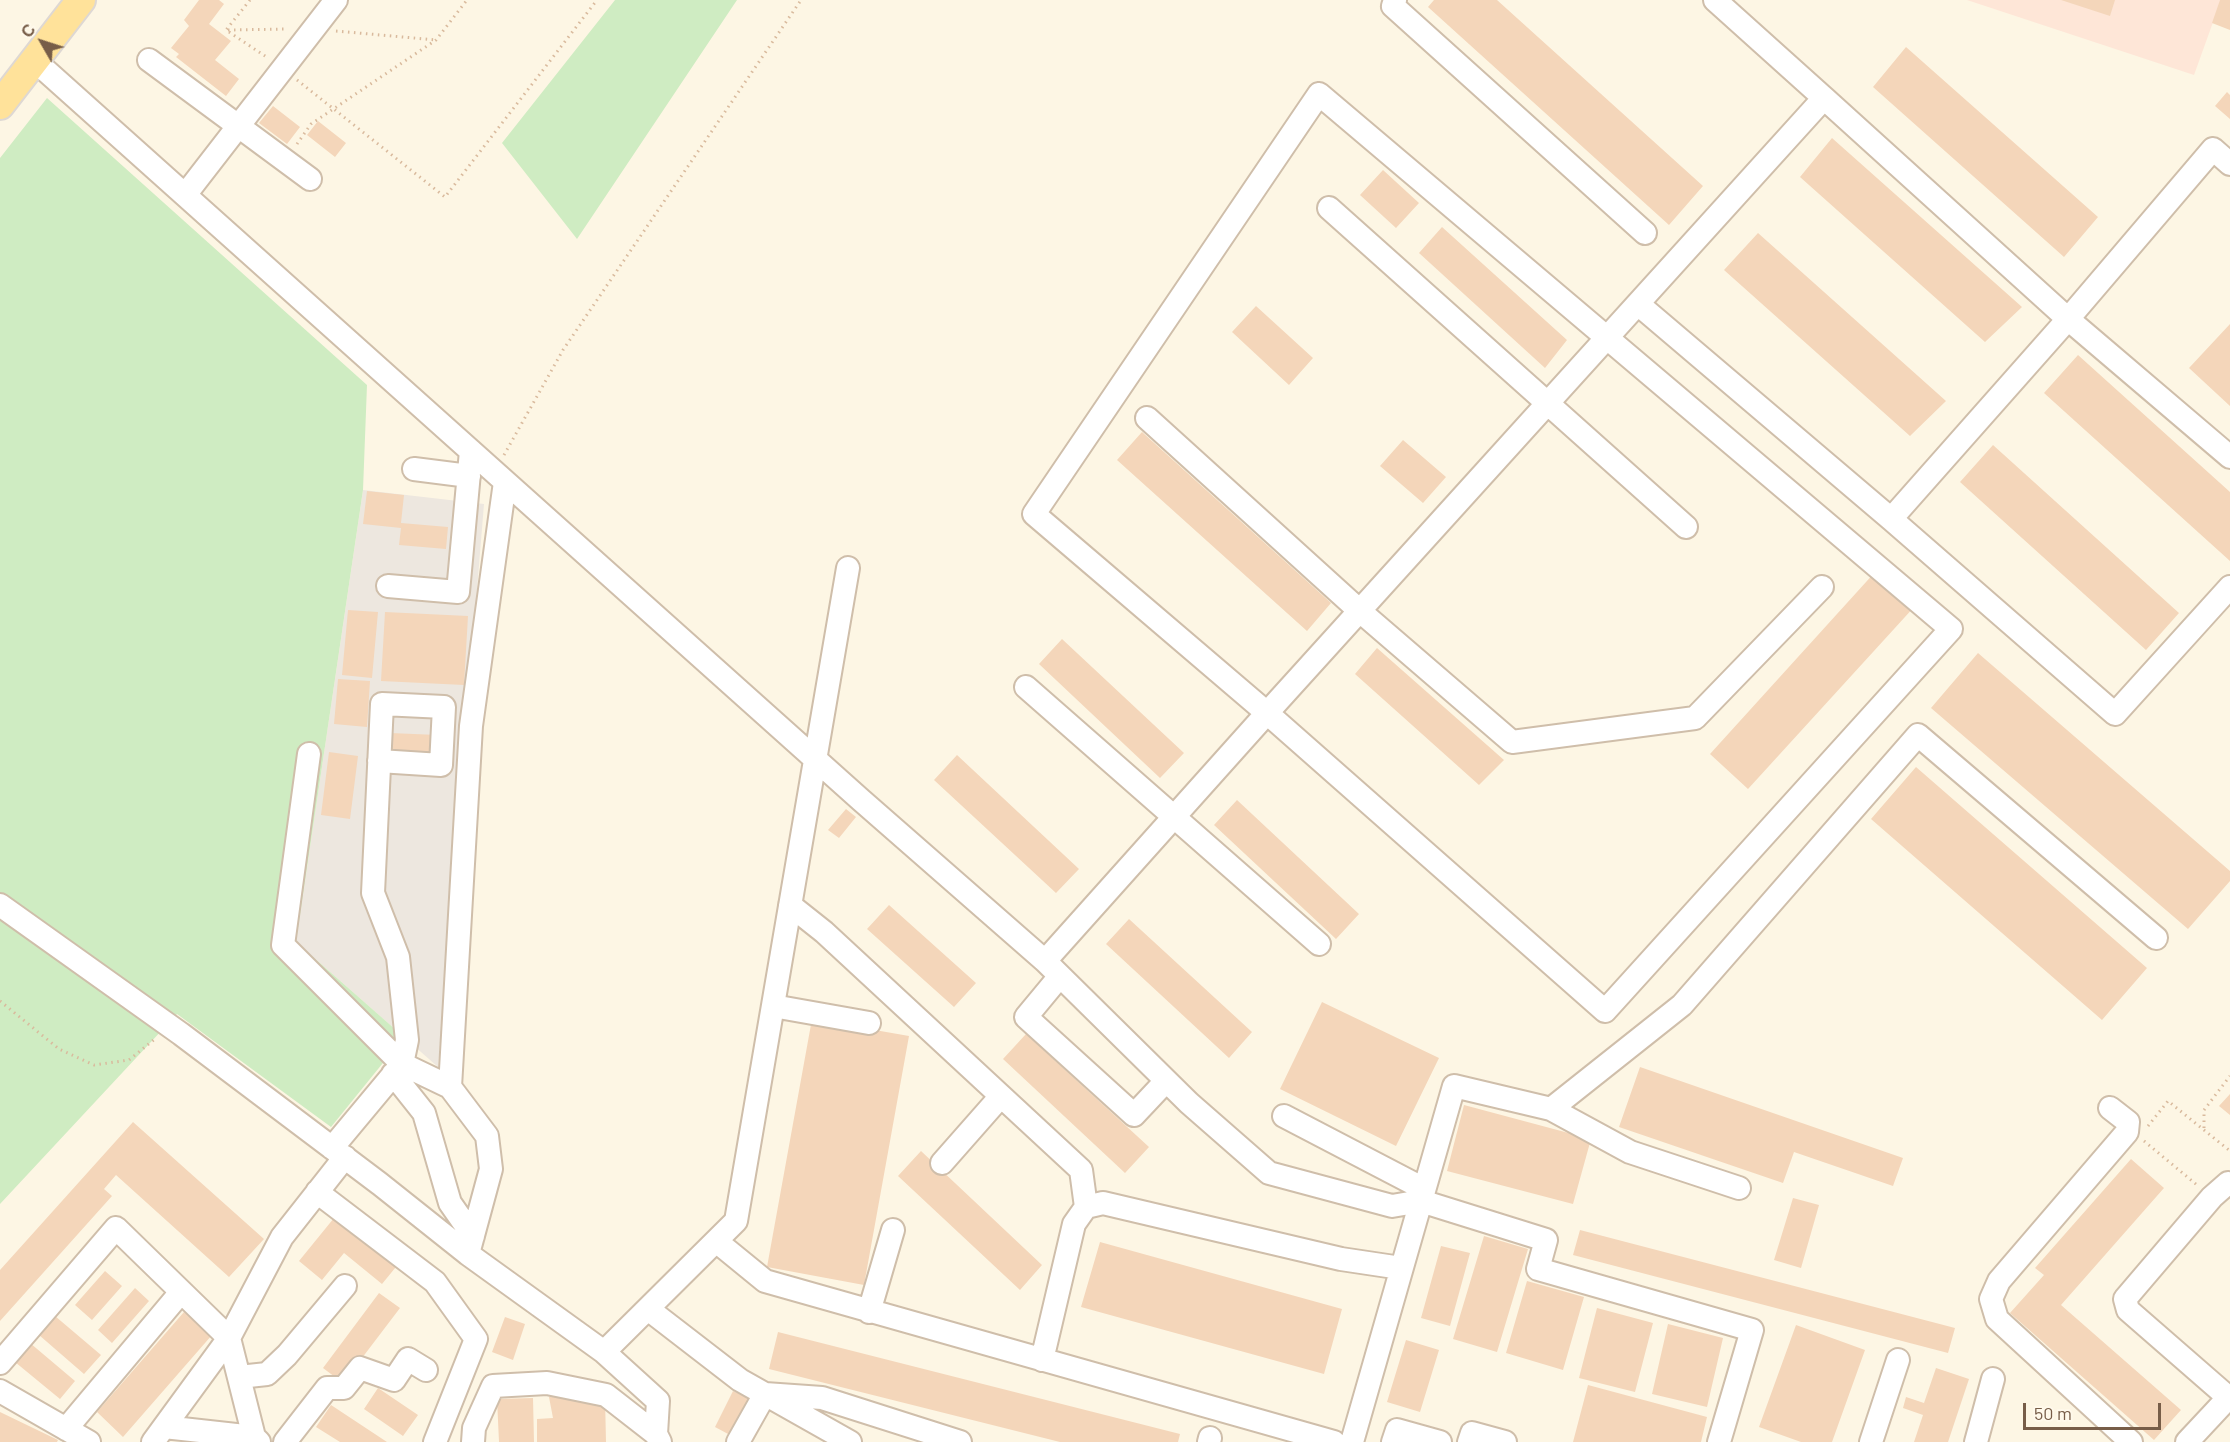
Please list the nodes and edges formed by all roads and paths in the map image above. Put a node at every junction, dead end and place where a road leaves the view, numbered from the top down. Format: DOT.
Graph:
graph roads {
  1 [pos="81,0"];
  2 [pos="250,0"];
  3 [pos="336,0"];
  4 [pos="467,0"];
  5 [pos="597,0"];
  6 [pos="801,0"];
  7 [pos="1395,0"];
  8 [pos="1715,0"];
  9 [pos="34,60"];
  10 [pos="149,60"];
  11 [pos="283,69"];
  12 [pos="1824,98"];
  13 [pos="0,105"];
  14 [pos="333,109"];
  15 [pos="239,126"];
  16 [pos="285,160"];
  17 [pos="2230,164"];
  18 [pos="310,179"];
  19 [pos="185,195"];
  20 [pos="1329,208"];
  21 [pos="1645,233"];
  22 [pos="1638,304"];
  23 [pos="2068,319"];
  24 [pos="1607,338"];
  25 [pos="1548,404"];
  26 [pos="1147,418"];
  27 [pos="471,452"];
  28 [pos="2230,457"];
  29 [pos="414,469"];
  30 [pos="469,476"];
  31 [pos="500,477"];
  32 [pos="1891,519"];
  33 [pos="1686,527"];
  34 [pos="848,568"];
  35 [pos="388,586"];
  36 [pos="2230,586"];
  37 [pos="1822,587"];
  38 [pos="1361,612"];
  39 [pos="1026,687"];
  40 [pos="1267,713"];
  41 [pos="309,754"];
  42 [pos="815,759"];
  43 [pos="379,761"];
  44 [pos="1175,818"];
  45 [pos="0,905"];
  46 [pos="790,905"];
  47 [pos="2156,938"];
  48 [pos="1319,944"];
  49 [pos="1053,969"];
  50 [pos="0,1001"];
  51 [pos="773,1006"];
  52 [pos="869,1023"];
  53 [pos="170,1026"];
  54 [pos="397,1069"];
  55 [pos="2230,1076"];
  56 [pos="1166,1081"];
  57 [pos="450,1087"];
  58 [pos="1002,1096"];
  59 [pos="2110,1108"];
  60 [pos="1551,1109"];
  61 [pos="1284,1116"];
  62 [pos="2204,1130"];
  63 [pos="2133,1134"];
  64 [pos="2230,1151"];
  65 [pos="338,1153"];
  66 [pos="942,1162"];
  67 [pos="1738,1188"];
  68 [pos="2221,1191"];
  69 [pos="317,1192"];
  70 [pos="1422,1195"];
  71 [pos="1086,1207"];
  72 [pos="893,1230"];
  73 [pos="716,1242"];
  74 [pos="470,1245"];
  75 [pos="1401,1268"];
  76 [pos="345,1286"];
  77 [pos="181,1292"];
  78 [pos="648,1309"];
  79 [pos="869,1312"];
  80 [pos="229,1338"];
  81 [pos="604,1352"];
  82 [pos="1042,1360"];
  83 [pos="1898,1360"];
  84 [pos="0,1363"];
  85 [pos="426,1370"];
  86 [pos="238,1377"];
  87 [pos="1994,1379"];
  88 [pos="0,1391"];
  89 [pos="765,1394"];
  90 [pos="2229,1397"];
  91 [pos="66,1429"];
  92 [pos="159,1434"];
  93 [pos="658,1438"];
  94 [pos="256,1440"];
  95 [pos="89,1442"];
  96 [pos="285,1442"];
  97 [pos="435,1442"];
  98 [pos="472,1442"];
  99 [pos="738,1442"];
  100 [pos="850,1442"];
  101 [pos="960,1442"];
  102 [pos="1334,1442"];
  103 [pos="1352,1442"];
  104 [pos="1393,1442"];
  105 [pos="1440,1442"];
  106 [pos="1469,1442"];
  107 [pos="1505,1442"];
  108 [pos="1719,1442"];
  109 [pos="1870,1442"];
  110 [pos="1976,1442"];
  111 [pos="2131,1442"];
  112 [pos="2187,1442"];
  1 -- 9 [label="main road"];
  2 -- 11 [label="path"];
  3 -- 11 [label="lane"];
  4 -- 14 [label="path"];
  5 -- 14 [label="path"];
  6 -- 31 [label="path"];
  7 -- 21 [label="lane"];
  8 -- 12 [label="lane"];
  9 -- 13 [label="main road"];
  9 -- 19 [label="lane"];
  10 -- 15 [label="lane"];
  11 -- 14 [label="path"];
  11 -- 15 [label="lane"];
  12 -- 22 [label="lane"];
  12 -- 23 [label="lane"];
  14 -- 16 [label="path"];
  15 -- 16 [label="lane"];
  15 -- 19 [label="lane"];
  16 -- 18 [label="lane"];
  17 -- 23 [label="lane"];
  19 -- 27 [label="lane"];
  20 -- 25 [label="lane"];
  22 -- 24 [label="lane"];
  22 -- 32 [label="lane"];
  23 -- 28 [label="lane"];
  23 -- 32 [label="lane"];
  24 -- 25 [label="lane"];
  24 -- 40 [label="lane"];
  24 -- 40 [label="lane"];
  25 -- 33 [label="lane"];
  25 -- 38 [label="lane"];
  26 -- 38 [label="lane"];
  27 -- 30 [label="lane"];
  27 -- 31 [label="lane"];
  29 -- 30 [label="lane"];
  30 -- 35 [label="lane"];
  31 -- 42 [label="lane"];
  31 -- 57 [label="lane"];
  32 -- 36 [label="lane"];
  34 -- 42 [label="lane"];
  37 -- 38 [label="lane"];
  38 -- 40 [label="lane"];
  39 -- 44 [label="lane"];
  40 -- 44 [label="lane"];
  41 -- 54 [label="lane"];
  42 -- 46 [label="lane"];
  42 -- 49 [label="lane"];
  43 -- 54 [label="lane"];
  44 -- 48 [label="lane"];
  44 -- 49 [label="lane"];
  45 -- 53 [label="lane"];
  46 -- 51 [label="lane"];
  46 -- 58 [label="lane"];
  47 -- 60 [label="lane"];
  49 -- 56 [label="lane"];
  49 -- 56 [label="lane"];
  50 -- 53 [label="path"];
  51 -- 52 [label="lane"];
  51 -- 73 [label="lane"];
  53 -- 65 [label="lane"];
  54 -- 57 [label="lane"];
  54 -- 65 [label="lane"];
  54 -- 74 [label="lane"];
  55 -- 62 [label="path"];
  56 -- 70 [label="lane"];
  57 -- 74 [label="lane"];
  58 -- 66 [label="lane"];
  58 -- 71 [label="lane"];
  59 -- 63 [label="lane"];
  60 -- 67 [label="lane"];
  60 -- 70 [label="lane"];
  61 -- 70 [label="lane"];
  62 -- 63 [label="path"];
  62 -- 64 [label="path"];
  63 -- 68 [label="path"];
  63 -- 111 [label="lane"];
  65 -- 69 [label="lane"];
  65 -- 74 [label="lane"];
  68 -- 90 [label="lane"];
  69 -- 80 [label="lane"];
  69 -- 97 [label="lane"];
  70 -- 75 [label="lane"];
  70 -- 108 [label="lane"];
  71 -- 75 [label="lane"];
  71 -- 82 [label="lane"];
  72 -- 79 [label="lane"];
  73 -- 78 [label="lane"];
  73 -- 79 [label="lane"];
  74 -- 81 [label="lane"];
  75 -- 103 [label="lane"];
  76 -- 86 [label="lane"];
  77 -- 80 [label="lane"];
  77 -- 84 [label="lane"];
  77 -- 91 [label="lane"];
  78 -- 81 [label="lane"];
  78 -- 89 [label="lane"];
  79 -- 82 [label="lane"];
  80 -- 86 [label="lane"];
  80 -- 92 [label="lane"];
  81 -- 93 [label="lane"];
  82 -- 102 [label="lane"];
  83 -- 109 [label="lane"];
  85 -- 96 [label="lane"];
  86 -- 94 [label="lane"];
  87 -- 110 [label="lane"];
  88 -- 91 [label="lane"];
  89 -- 99 [label="lane"];
  89 -- 100 [label="lane"];
  89 -- 101 [label="lane"];
  90 -- 112 [label="lane"];
  91 -- 95 [label="lane"];
  92 -- 94 [label="lane"];
  93 -- 98 [label="lane"];
  104 -- 105 [label="lane"];
  106 -- 107 [label="lane"];
}
